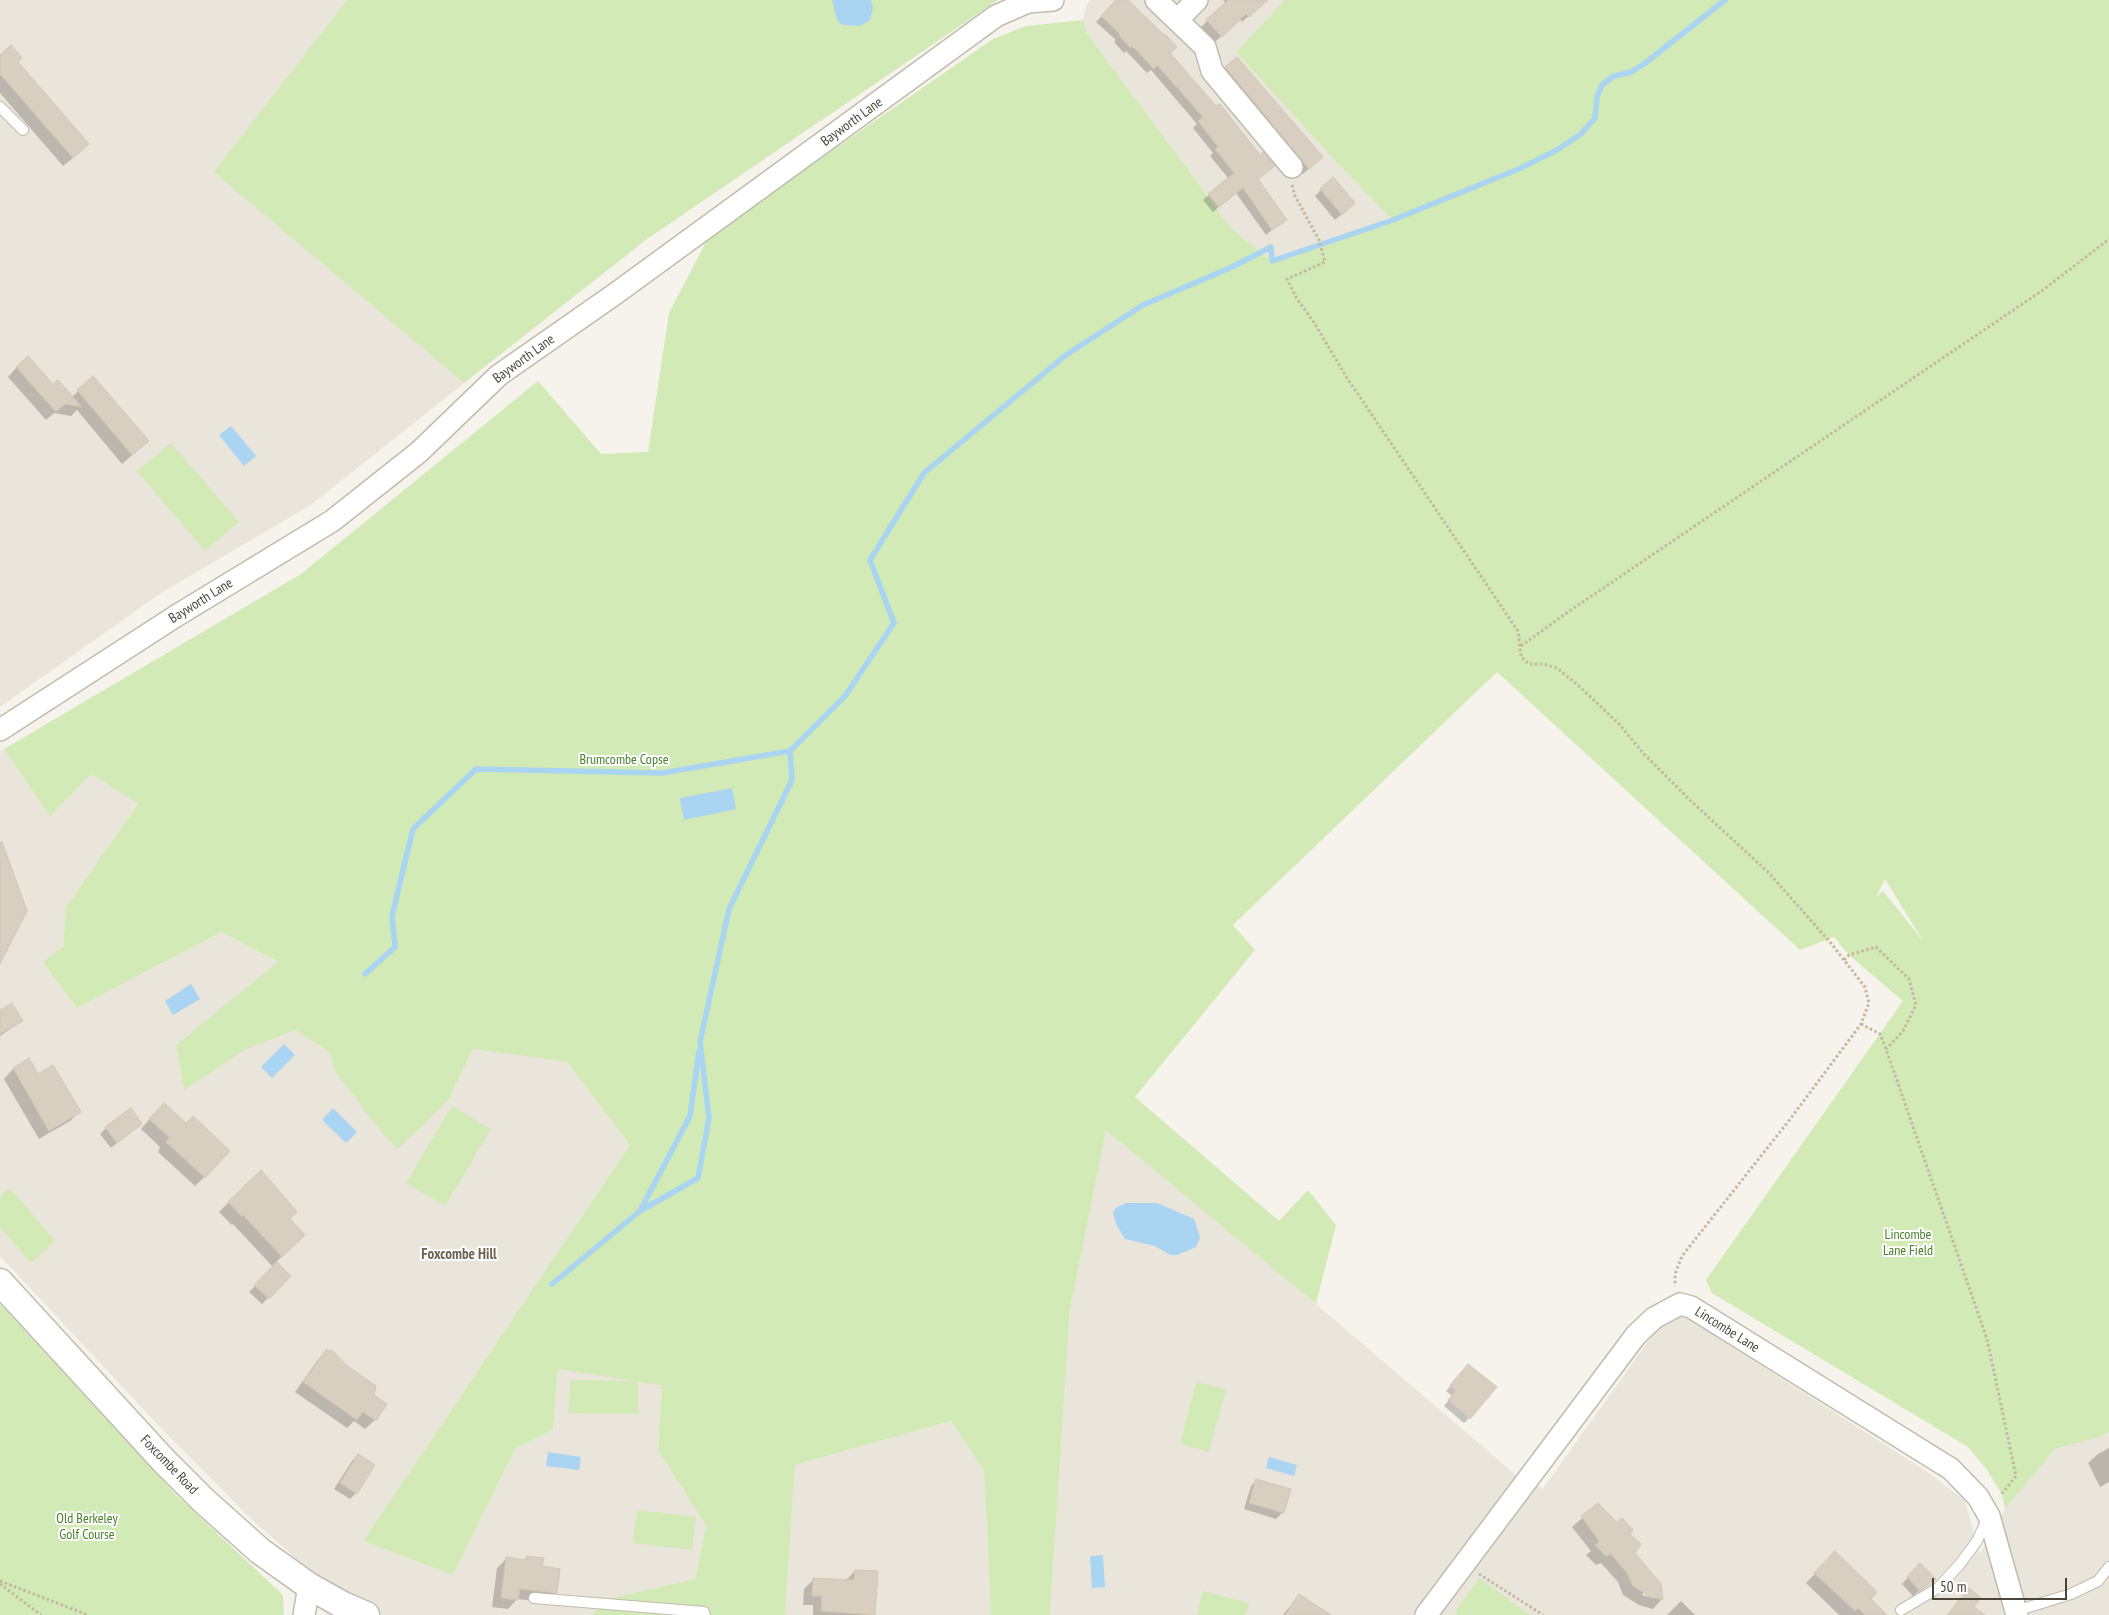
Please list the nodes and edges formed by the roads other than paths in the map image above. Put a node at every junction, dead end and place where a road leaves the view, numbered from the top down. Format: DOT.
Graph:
graph roads {
  1 [pos="1053,0"];
  2 [pos="1156,0"];
  3 [pos="1197,0"];
  4 [pos="1178,20"];
  5 [pos="0,107"];
  6 [pos="23,130"];
  7 [pos="1292,167"];
  8 [pos="0,730"];
  9 [pos="0,1282"];
  10 [pos="1989,1516"];
  11 [pos="2109,1567"];
  12 [pos="309,1586"];
  13 [pos="534,1598"];
  14 [pos="1901,1610"];
  15 [pos="2017,1613"];
  16 [pos="304,1615"];
  17 [pos="366,1615"];
  18 [pos="706,1615"];
  19 [pos="1426,1615"];
  1 -- 8 [label="street, Bayworth Lane"];
  2 -- 4 [label="street"];
  3 -- 4 [label="street"];
  4 -- 7 [label="street"];
  5 -- 6 [label="lane"];
  9 -- 12 [label="street, Foxcombe Road"];
  10 -- 14 [label="lane"];
  10 -- 15 [label="street, Lincombe Lane"];
  10 -- 19 [label="street, Lincombe Lane"];
  11 -- 15 [label="lane"];
  12 -- 16 [label="street"];
  12 -- 17 [label="street, Foxcombe Road"];
  13 -- 18 [label="lane"];
}
